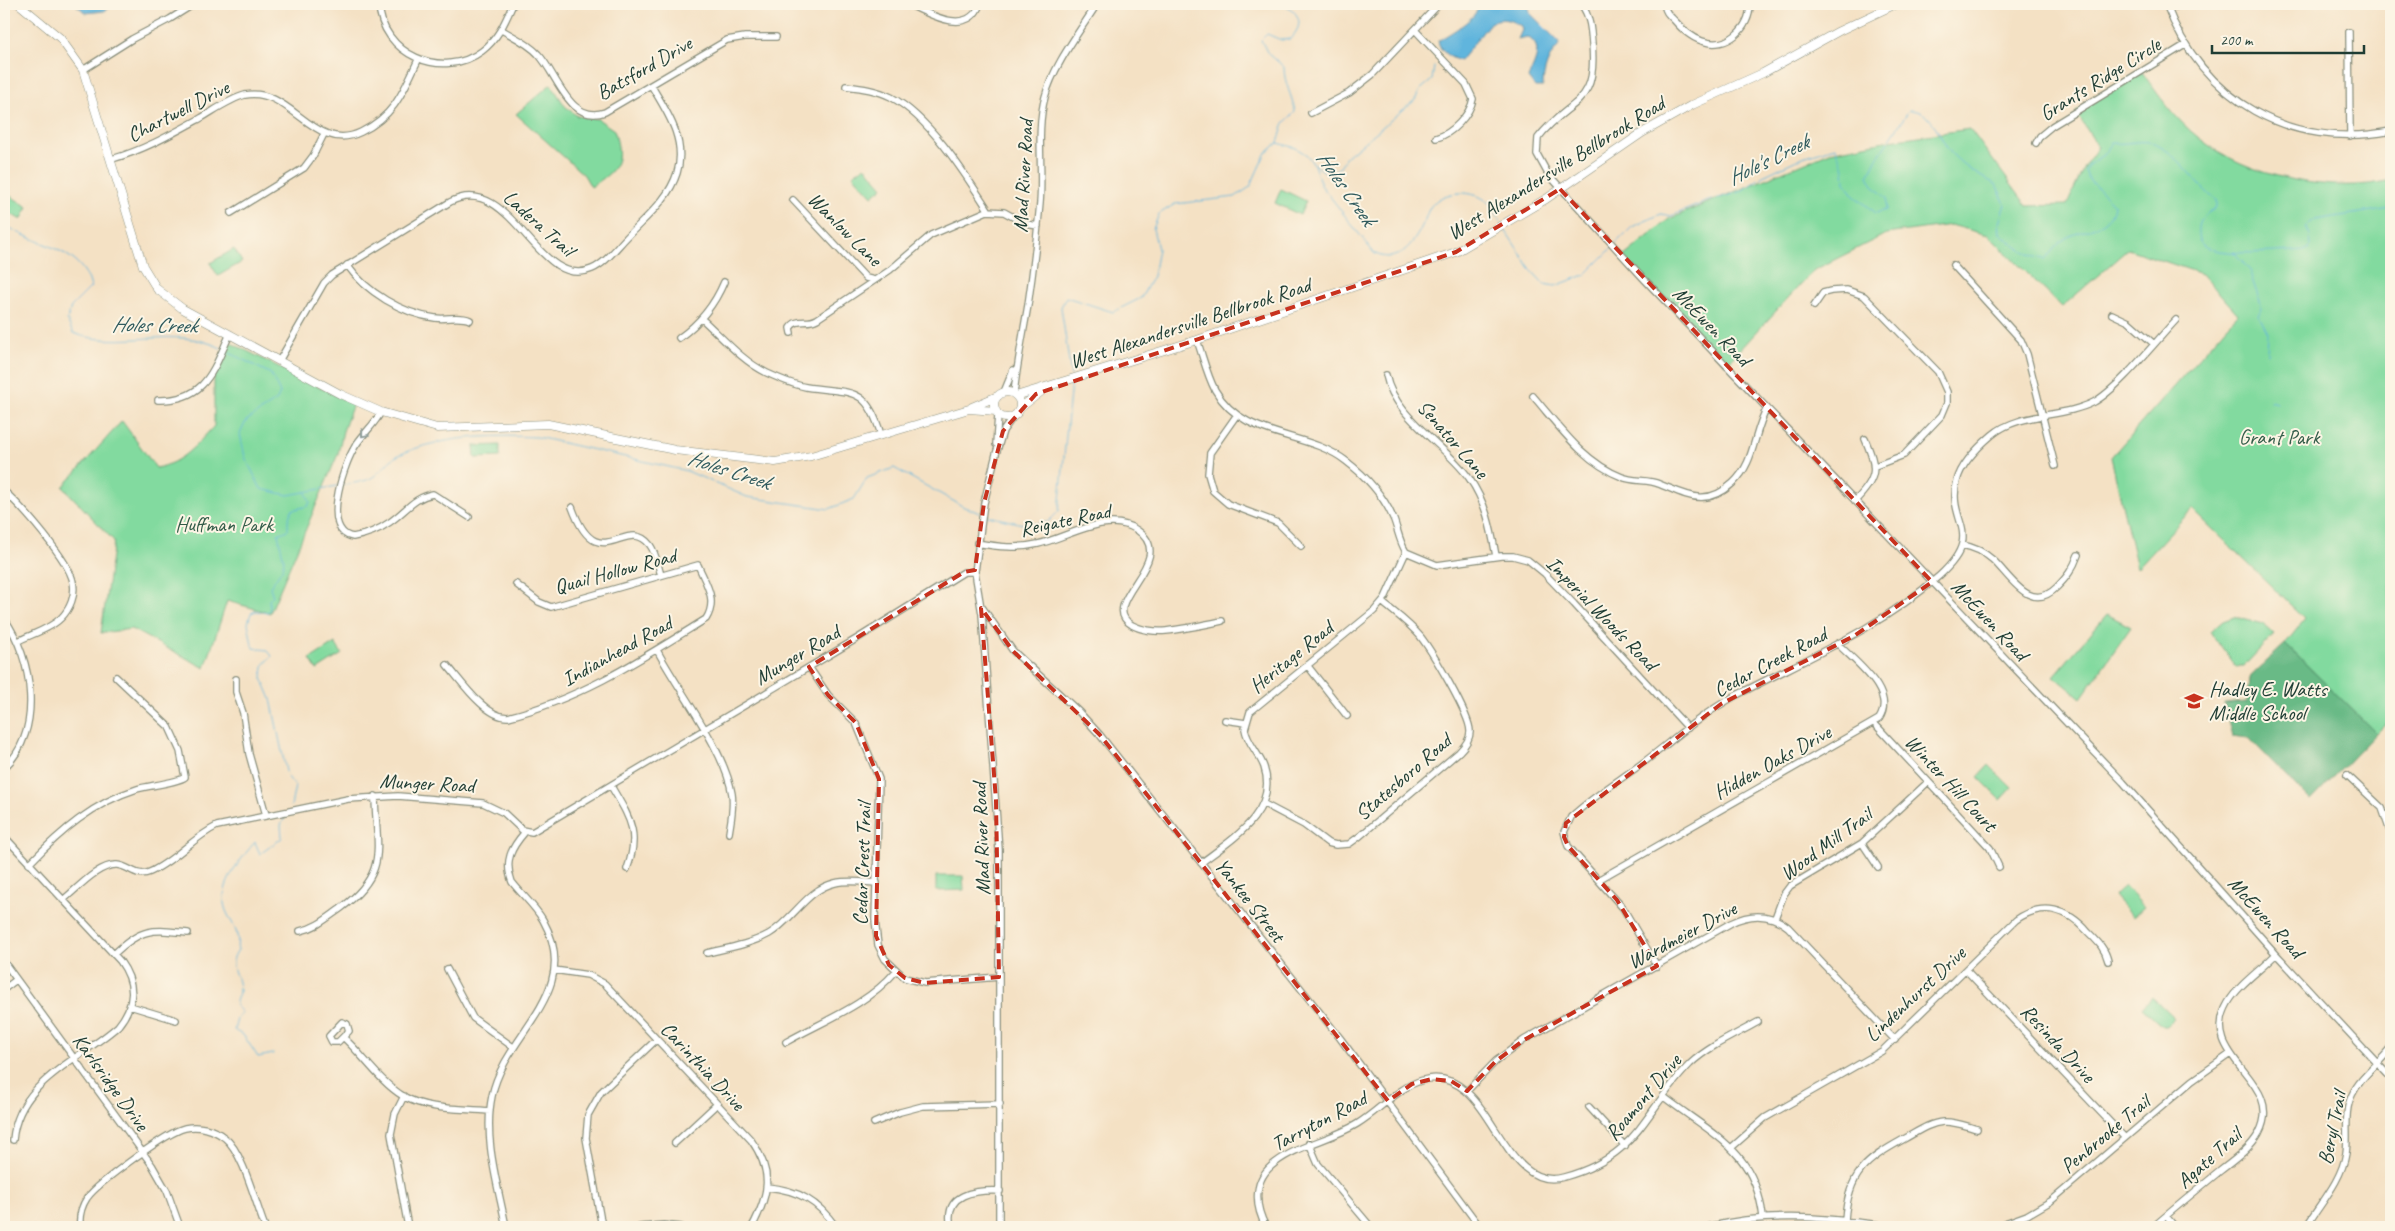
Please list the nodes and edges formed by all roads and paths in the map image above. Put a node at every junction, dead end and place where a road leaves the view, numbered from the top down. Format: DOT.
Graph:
graph roads {
  1 [pos="19,4"];
  2 [pos="194,4"];
  3 [pos="379,4"];
  4 [pos="513,4"];
  5 [pos="908,4"];
  6 [pos="980,4"];
  7 [pos="1097,4"];
  8 [pos="1439,4"];
  9 [pos="1581,4"];
  10 [pos="1665,4"];
  11 [pos="1750,4"];
  12 [pos="1892,4"];
  13 [pos="2184,4"];
  14 [pos="2166,6"];
  15 [pos="502,30"];
  16 [pos="1415,30"];
  17 [pos="2349,32"];
  18 [pos="776,37"];
  19 [pos="2185,45"];
  20 [pos="418,60"];
  21 [pos="83,70"];
  22 [pos="651,85"];
  23 [pos="846,86"];
  24 [pos="1311,113"];
  25 [pos="2391,132"];
  26 [pos="324,134"];
  27 [pos="2350,136"];
  28 [pos="1436,138"];
  29 [pos="2036,143"];
  30 [pos="112,160"];
  31 [pos="1560,189"];
  32 [pos="793,200"];
  33 [pos="988,211"];
  34 [pos="231,213"];
  35 [pos="1038,226"];
  36 [pos="1953,265"];
  37 [pos="347,266"];
  38 [pos="874,280"];
  39 [pos="724,282"];
  40 [pos="1814,306"];
  41 [pos="2112,314"];
  42 [pos="702,319"];
  43 [pos="470,320"];
  44 [pos="2176,320"];
  45 [pos="791,333"];
  46 [pos="230,334"];
  47 [pos="679,338"];
  48 [pos="1197,340"];
  49 [pos="2154,344"];
  50 [pos="279,361"];
  51 [pos="1017,362"];
  52 [pos="1386,375"];
  53 [pos="1051,386"];
  54 [pos="1001,394"];
  55 [pos="1015,395"];
  56 [pos="1532,396"];
  57 [pos="158,400"];
  58 [pos="1020,408"];
  59 [pos="1767,408"];
  60 [pos="969,409"];
  61 [pos="381,412"];
  62 [pos="997,413"];
  63 [pos="1236,416"];
  64 [pos="2044,416"];
  65 [pos="1013,417"];
  66 [pos="881,435"];
  67 [pos="1865,439"];
  68 [pos="996,454"];
  69 [pos="1875,466"];
  70 [pos="2055,466"];
  71 [pos="4,492"];
  72 [pos="1855,501"];
  73 [pos="572,506"];
  74 [pos="469,517"];
  75 [pos="977,543"];
  76 [pos="1962,545"];
  77 [pos="1301,546"];
  78 [pos="1406,552"];
  79 [pos="2078,555"];
  80 [pos="1496,556"];
  81 [pos="698,565"];
  82 [pos="975,572"];
  83 [pos="661,575"];
  84 [pos="1932,582"];
  85 [pos="516,584"];
  86 [pos="1382,602"];
  87 [pos="981,605"];
  88 [pos="4,618"];
  89 [pos="1222,621"];
  90 [pos="18,641"];
  91 [pos="1838,644"];
  92 [pos="657,650"];
  93 [pos="447,665"];
  94 [pos="1307,665"];
  95 [pos="809,667"];
  96 [pos="116,677"];
  97 [pos="236,679"];
  98 [pos="1347,716"];
  99 [pos="1225,720"];
  100 [pos="1246,722"];
  101 [pos="1874,723"];
  102 [pos="1688,728"];
  103 [pos="704,730"];
  104 [pos="4,768"];
  105 [pos="2347,775"];
  106 [pos="1928,782"];
  107 [pos="611,786"];
  108 [pos="375,796"];
  109 [pos="1264,804"];
  110 [pos="266,815"];
  111 [pos="526,832"];
  112 [pos="729,833"];
  113 [pos="2391,834"];
  114 [pos="4,836"];
  115 [pos="1862,843"];
  116 [pos="1201,863"];
  117 [pos="29,864"];
  118 [pos="1878,867"];
  119 [pos="1999,867"];
  120 [pos="627,868"];
  121 [pos="1598,880"];
  122 [pos="877,882"];
  123 [pos="63,900"];
  124 [pos="1774,918"];
  125 [pos="300,931"];
  126 [pos="188,933"];
  127 [pos="707,953"];
  128 [pos="114,954"];
  129 [pos="2276,954"];
  130 [pos="2108,960"];
  131 [pos="4,962"];
  132 [pos="1656,966"];
  133 [pos="447,969"];
  134 [pos="554,970"];
  135 [pos="1966,970"];
  136 [pos="896,971"];
  137 [pos="999,977"];
  138 [pos="16,980"];
  139 [pos="4,989"];
  140 [pos="130,1006"];
  141 [pos="176,1020"];
  142 [pos="1758,1022"];
  143 [pos="343,1037"];
  144 [pos="656,1040"];
  145 [pos="1895,1040"];
  146 [pos="786,1042"];
  147 [pos="513,1047"];
  148 [pos="2391,1048"];
  149 [pos="2230,1054"];
  150 [pos="74,1059"];
  151 [pos="2378,1064"];
  152 [pos="2391,1078"];
  153 [pos="1467,1091"];
  154 [pos="404,1096"];
  155 [pos="1664,1097"];
  156 [pos="1388,1102"];
  157 [pos="717,1104"];
  158 [pos="1000,1104"];
  159 [pos="1589,1107"];
  160 [pos="490,1111"];
  161 [pos="874,1123"];
  162 [pos="1977,1128"];
  163 [pos="2125,1138"];
  164 [pos="13,1140"];
  165 [pos="675,1143"];
  166 [pos="1309,1143"];
  167 [pos="1625,1146"];
  168 [pos="1732,1148"];
  169 [pos="143,1153"];
  170 [pos="767,1187"];
  171 [pos="1000,1191"];
  172 [pos="2166,1216"];
  173 [pos="1763,1217"];
  174 [pos="1845,1220"];
  175 [pos="80,1227"];
  176 [pos="180,1227"];
  177 [pos="265,1227"];
  178 [pos="408,1227"];
  179 [pos="506,1227"];
  180 [pos="602,1227"];
  181 [pos="640,1227"];
  182 [pos="681,1227"];
  183 [pos="752,1227"];
  184 [pos="836,1227"];
  185 [pos="951,1227"];
  186 [pos="999,1227"];
  187 [pos="1266,1227"];
  188 [pos="1371,1227"];
  189 [pos="1480,1227"];
  190 [pos="1708,1227"];
  191 [pos="1896,1227"];
  192 [pos="1994,1227"];
  193 [pos="2153,1227"];
  194 [pos="2175,1227"];
  195 [pos="2306,1227"];
  1 -- 21 [label="main road"];
  2 -- 21 [label="street"];
  3 -- 20 [label="street"];
  4 -- 15 [label="street"];
  5 -- 6 [label="street"];
  7 -- 35 [label="street, Mad River Road"];
  8 -- 16 [label="street"];
  9 -- 31 [label="street, McEwen Road"];
  10 -- 11 [label="street"];
  12 -- 31 [label="main road, West Alexandersville Bellbrook Road"];
  13 -- 14 [label="street"];
  14 -- 19 [label="street"];
  15 -- 20 [label="street"];
  15 -- 22 [label="street, Batsford Drive"];
  16 -- 24 [label="street"];
  16 -- 28 [label="street"];
  17 -- 27 [label="street"];
  18 -- 22 [label="street, Batsford Drive"];
  19 -- 27 [label="street"];
  19 -- 29 [label="street, Grants Ridge Circle"];
  20 -- 26 [label="street"];
  21 -- 30 [label="main road"];
  22 -- 37 [label="street, Ladera Trail"];
  23 -- 33 [label="street"];
  25 -- 27 [label="street"];
  26 -- 30 [label="street, Chartwell Drive"];
  26 -- 34 [label="street"];
  30 -- 46 [label="main road"];
  31 -- 48 [label="main road, West Alexandersville Bellbrook Road"];
  31 -- 59 [label="street, McEwen Road"];
  32 -- 38 [label="street, Wanlow Lane"];
  33 -- 35 [label="street"];
  33 -- 38 [label="street"];
  35 -- 51 [label="street, Mad River Road"];
  36 -- 64 [label="street"];
  37 -- 43 [label="street"];
  37 -- 50 [label="street, Ladera Trail"];
  38 -- 45 [label="street"];
  39 -- 42 [label="street"];
  40 -- 69 [label="street"];
  41 -- 49 [label="street"];
  42 -- 47 [label="street"];
  42 -- 66 [label="street"];
  44 -- 49 [label="street"];
  46 -- 50 [label="main road"];
  46 -- 57 [label="street"];
  48 -- 53 [label="main road, West Alexandersville Bellbrook Road"];
  48 -- 63 [label="street"];
  49 -- 64 [label="street"];
  50 -- 61 [label="main road"];
  51 -- 54 [label="street, Mad River Road"];
  51 -- 55 [label="street, Mad River Road"];
  52 -- 80 [label="street, Senator Lane"];
  53 -- 55 [label="main road, West Alexandersville Bellbrook Road"];
  53 -- 58 [label="main road, West Alexandersville Bellbrook Road"];
  54 -- 55 [label="main road, West Alexandersville Bellbrook Road"];
  54 -- 60 [label="main road"];
  54 -- 62 [label="main road"];
  55 -- 58 [label="main road"];
  56 -- 59 [label="street"];
  58 -- 65 [label="main road, West Alexandersville Bellbrook Road"];
  59 -- 72 [label="street, McEwen Road"];
  60 -- 62 [label="main road"];
  60 -- 66 [label="main road"];
  61 -- 66 [label="main road"];
  61 -- 74 [label="street, one-way"];
  62 -- 65 [label="main road"];
  62 -- 68 [label="street, Mad River Road"];
  63 -- 77 [label="street"];
  63 -- 78 [label="street"];
  64 -- 70 [label="street"];
  64 -- 76 [label="street"];
  65 -- 68 [label="street, Mad River Road"];
  67 -- 69 [label="street"];
  68 -- 75 [label="street, Mad River Road"];
  69 -- 72 [label="street"];
  71 -- 90 [label="street"];
  72 -- 84 [label="street, McEwen Road"];
  73 -- 83 [label="street"];
  75 -- 82 [label="street, Mad River Road"];
  75 -- 89 [label="street, Reigate Road"];
  76 -- 79 [label="street"];
  76 -- 84 [label="street, Cedar Creek Road"];
  78 -- 80 [label="street, Imperial Woods Road"];
  78 -- 86 [label="street, Heritage Road"];
  80 -- 102 [label="street, Imperial Woods Road"];
  81 -- 83 [label="street, Quail Hollow Road"];
  81 -- 92 [label="street, Indianhead Road"];
  82 -- 87 [label="street, Mad River Road"];
  82 -- 95 [label="street, Munger Road"];
  83 -- 85 [label="street, Quail Hollow Road"];
  84 -- 91 [label="street, Cedar Creek Road"];
  84 -- 129 [label="street, McEwen Road"];
  86 -- 94 [label="street, Heritage Road"];
  86 -- 109 [label="street, Statesboro Road"];
  87 -- 116 [label="street, Yankee Street"];
  87 -- 137 [label="street, Mad River Road"];
  88 -- 90 [label="street"];
  90 -- 104 [label="street"];
  91 -- 101 [label="street"];
  91 -- 102 [label="street, Cedar Creek Road"];
  92 -- 93 [label="street, Indianhead Road"];
  92 -- 103 [label="street"];
  94 -- 98 [label="street"];
  94 -- 100 [label="street, Heritage Road"];
  95 -- 103 [label="street, Munger Road"];
  95 -- 122 [label="street, Cedar Crest Trail"];
  96 -- 117 [label="street"];
  97 -- 110 [label="street"];
  99 -- 100 [label="street"];
  100 -- 109 [label="street, Heritage Road"];
  101 -- 106 [label="street, Winter Hill Court"];
  101 -- 121 [label="street, Hidden Oaks Drive"];
  102 -- 121 [label="street, Cedar Creek Road"];
  103 -- 107 [label="street, Munger Road"];
  103 -- 112 [label="street"];
  105 -- 113 [label="street"];
  106 -- 115 [label="street, Wood Mill Trail"];
  106 -- 119 [label="street, Winter Hill Court"];
  107 -- 111 [label="street, Munger Road"];
  107 -- 120 [label="street"];
  108 -- 110 [label="street, Munger Road"];
  108 -- 111 [label="street, Munger Road"];
  108 -- 125 [label="street"];
  109 -- 116 [label="street"];
  110 -- 123 [label="street, Munger Road"];
  111 -- 134 [label="street"];
  114 -- 117 [label="street"];
  115 -- 118 [label="street"];
  115 -- 124 [label="street, Wood Mill Trail"];
  116 -- 156 [label="street, Yankee Street"];
  117 -- 123 [label="street"];
  121 -- 132 [label="street, Cedar Creek Road"];
  122 -- 127 [label="street"];
  122 -- 136 [label="street, Cedar Crest Trail"];
  123 -- 128 [label="street"];
  124 -- 132 [label="street, Wardmeier Drive"];
  124 -- 145 [label="street"];
  126 -- 128 [label="street"];
  128 -- 140 [label="street"];
  129 -- 149 [label="street, Agate Trail"];
  129 -- 151 [label="street, McEwen Road"];
  130 -- 135 [label="street, Lindenhurst Drive"];
  131 -- 138 [label="street, Karlsridge Drive"];
  132 -- 153 [label="street, Wardmeier Drive"];
  133 -- 147 [label="street"];
  134 -- 144 [label="street, Carinthia Drive"];
  134 -- 147 [label="street"];
  135 -- 145 [label="street, Lindenhurst Drive"];
  135 -- 163 [label="street, Resinda Drive"];
  136 -- 137 [label="street, Cedar Crest Trail"];
  136 -- 146 [label="street"];
  137 -- 158 [label="street, Mad River Road"];
  138 -- 139 [label="street"];
  138 -- 150 [label="street, Karlsridge Drive"];
  140 -- 141 [label="street"];
  140 -- 150 [label="street"];
  142 -- 155 [label="street, Roamont Drive"];
  143 -- 154 [label="street"];
  144 -- 157 [label="street, Carinthia Drive"];
  144 -- 180 [label="street"];
  145 -- 168 [label="street, Lindenhurst Drive"];
  147 -- 160 [label="street"];
  148 -- 151 [label="street, Beryl Trail"];
  149 -- 163 [label="street, Penbrooke Trail"];
  149 -- 172 [label="street, Agate Trail"];
  150 -- 164 [label="street"];
  150 -- 169 [label="street, Karlsridge Drive"];
  151 -- 152 [label="street, McEwen Road"];
  151 -- 195 [label="street, Beryl Trail"];
  153 -- 156 [label="street, Roamont Drive"];
  153 -- 167 [label="street, Roamont Drive"];
  154 -- 160 [label="street"];
  154 -- 178 [label="street"];
  155 -- 167 [label="street, Roamont Drive"];
  155 -- 168 [label="street"];
  156 -- 166 [label="street, Tarryton Road"];
  156 -- 189 [label="street, Yankee Street"];
  157 -- 165 [label="street"];
  157 -- 170 [label="street, Carinthia Drive"];
  158 -- 161 [label="street"];
  158 -- 171 [label="street, Mad River Road"];
  159 -- 167 [label="street"];
  160 -- 179 [label="street"];
  162 -- 174 [label="street"];
  163 -- 192 [label="street, Penbrooke Trail"];
  166 -- 187 [label="street, Tarryton Road"];
  166 -- 188 [label="street"];
  168 -- 173 [label="street"];
  169 -- 175 [label="street"];
  169 -- 176 [label="street, Karlsridge Drive"];
  169 -- 177 [label="street"];
  170 -- 183 [label="street, Carinthia Drive"];
  170 -- 184 [label="street"];
  171 -- 185 [label="street"];
  171 -- 186 [label="street, Mad River Road"];
  172 -- 193 [label="street, Agate Trail"];
  172 -- 194 [label="street"];
  173 -- 174 [label="street"];
  173 -- 190 [label="street"];
  174 -- 191 [label="street"];
  181 -- 182 [label="street"];
}
